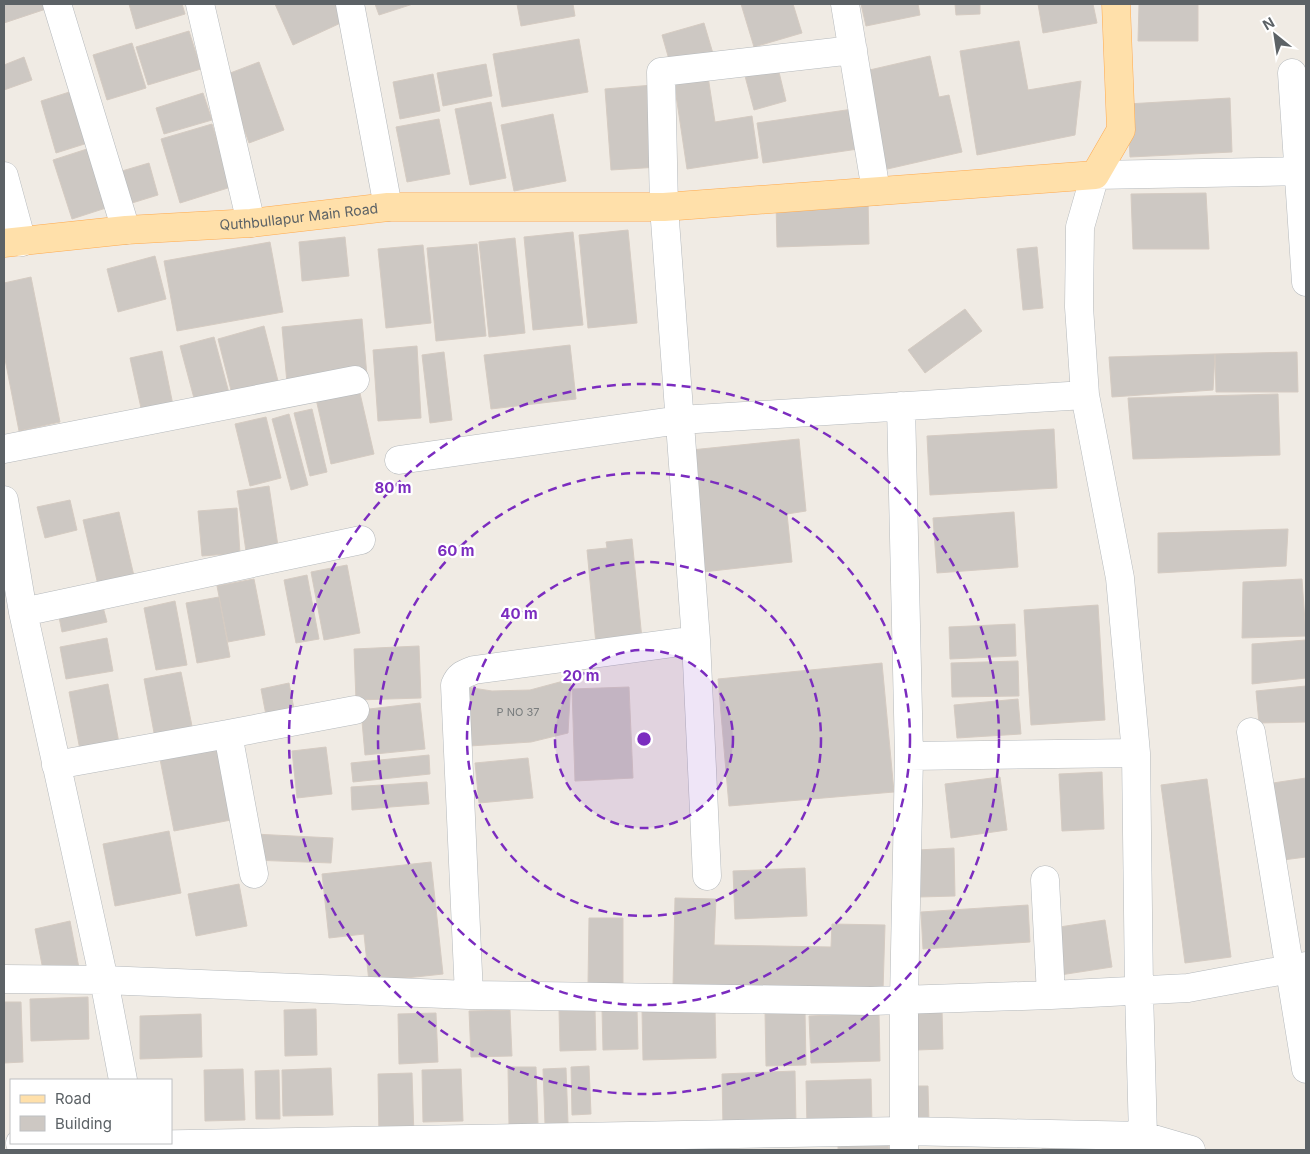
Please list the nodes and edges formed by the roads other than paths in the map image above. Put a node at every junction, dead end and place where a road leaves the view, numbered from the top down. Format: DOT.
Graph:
graph roads {
  1 [pos="57,4"];
  2 [pos="200,4"];
  3 [pos="350,4"];
  4 [pos="845,4"];
  5 [pos="1116,4"];
  6 [pos="853,50"];
  7 [pos="1292,73"];
  8 [pos="1303,171"];
  9 [pos="1095,175"];
  10 [pos="4,176"];
  11 [pos="876,191"];
  12 [pos="388,207"];
  13 [pos="664,207"];
  14 [pos="251,223"];
  15 [pos="126,230"];
  16 [pos="13,243"];
  17 [pos="1306,282"];
  18 [pos="355,380"];
  19 [pos="1084,395"];
  20 [pos="901,406"];
  21 [pos="680,420"];
  22 [pos="4,448"];
  23 [pos="399,460"];
  24 [pos="4,500"];
  25 [pos="361,540"];
  26 [pos="23,612"];
  27 [pos="696,640"];
  28 [pos="355,710"];
  29 [pos="1251,732"];
  30 [pos="228,734"];
  31 [pos="1136,753"];
  32 [pos="909,756"];
  33 [pos="56,764"];
  34 [pos="254,874"];
  35 [pos="707,876"];
  36 [pos="1045,880"];
  37 [pos="1298,968"];
  38 [pos="4,979"];
  39 [pos="104,980"];
  40 [pos="1138,990"];
  41 [pos="469,995"];
  42 [pos="1051,995"];
  43 [pos="904,1001"];
  44 [pos="1306,1070"];
  45 [pos="123,1079"];
  46 [pos="1143,1136"];
  47 [pos="904,1141"];
  48 [pos="58,1144"];
  49 [pos="135,1146"];
  50 [pos="1192,1150"];
  1 -- 15 [label="street"];
  2 -- 14 [label="street"];
  3 -- 12 [label="street, Quthbullapur Main Road"];
  4 -- 6 [label="street"];
  5 -- 9 [label="main road"];
  6 -- 11 [label="street"];
  6 -- 13 [label="street"];
  7 -- 8 [label="street"];
  8 -- 9 [label="street"];
  8 -- 17 [label="street"];
  9 -- 11 [label="main road"];
  9 -- 19 [label="street"];
  10 -- 16 [label="street"];
  11 -- 13 [label="main road"];
  12 -- 13 [label="main road"];
  12 -- 14 [label="main road, Quthbullapur Main Road"];
  13 -- 21 [label="street"];
  14 -- 15 [label="main road, Quthbullapur Main Road"];
  15 -- 16 [label="main road, Quthbullapur Main Road"];
  18 -- 22 [label="street"];
  19 -- 20 [label="street"];
  19 -- 31 [label="street"];
  20 -- 21 [label="street"];
  20 -- 32 [label="street"];
  21 -- 23 [label="street"];
  21 -- 27 [label="street"];
  24 -- 26 [label="street"];
  25 -- 26 [label="street"];
  26 -- 33 [label="street"];
  27 -- 35 [label="street"];
  27 -- 41 [label="street"];
  28 -- 30 [label="street"];
  29 -- 37 [label="street"];
  30 -- 33 [label="street"];
  30 -- 34 [label="street"];
  31 -- 32 [label="street"];
  31 -- 40 [label="street"];
  32 -- 43 [label="street"];
  33 -- 39 [label="street"];
  36 -- 42 [label="street"];
  37 -- 40 [label="street"];
  37 -- 44 [label="street"];
  38 -- 39 [label="street"];
  39 -- 41 [label="street"];
  39 -- 45 [label="street"];
  40 -- 42 [label="street"];
  40 -- 46 [label="street"];
  41 -- 43 [label="street"];
  42 -- 43 [label="street"];
  43 -- 47 [label="street"];
  46 -- 47 [label="street"];
  46 -- 50 [label="street"];
  47 -- 49 [label="street"];
  48 -- 49 [label="street"];
}
